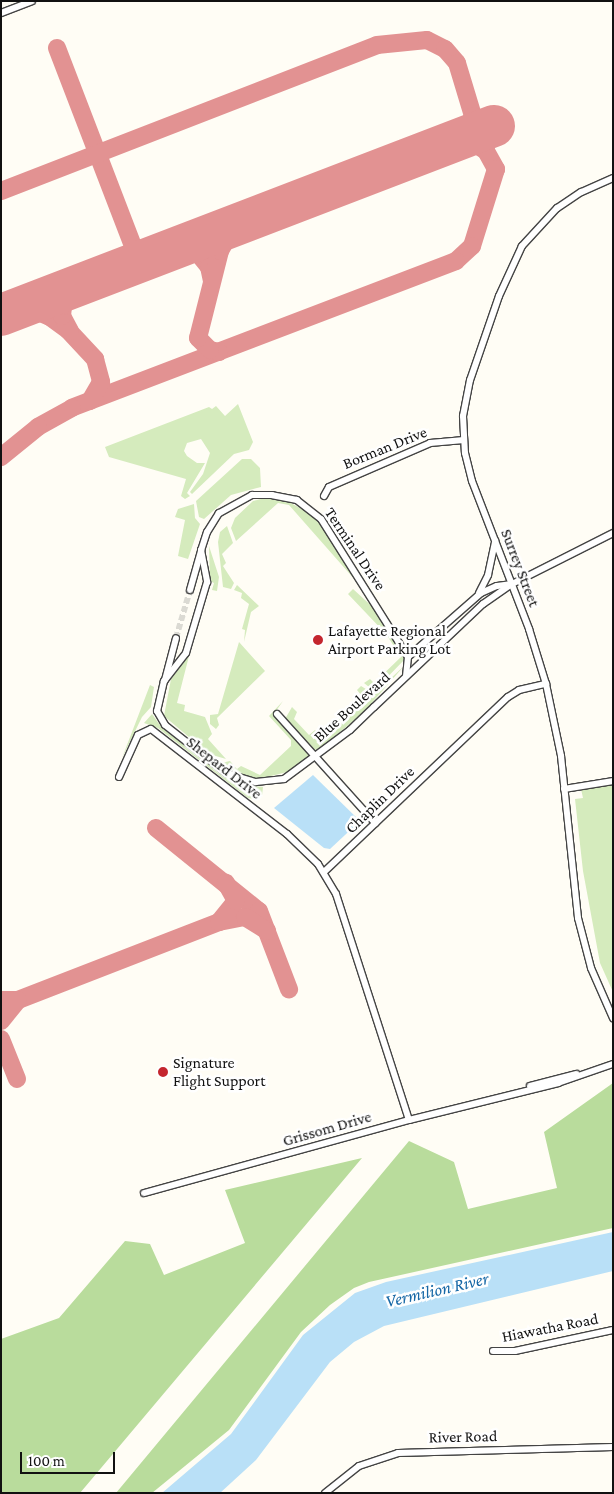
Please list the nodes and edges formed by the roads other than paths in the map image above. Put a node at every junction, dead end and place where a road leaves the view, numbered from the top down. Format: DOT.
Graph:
graph roads {
  1 [pos="32,1"];
  2 [pos="1,13"];
  3 [pos="613,178"];
  4 [pos="464,440"];
  5 [pos="324,496"];
  6 [pos="613,533"];
  7 [pos="495,540"];
  8 [pos="201,550"];
  9 [pos="512,584"];
  10 [pos="190,590"];
  11 [pos="476,596"];
  12 [pos="176,638"];
  13 [pos="408,657"];
  14 [pos="406,676"];
  15 [pos="164,681"];
  16 [pos="546,684"];
  17 [pos="277,714"];
  18 [pos="316,758"];
  19 [pos="119,777"];
  20 [pos="613,781"];
  21 [pos="564,789"];
  22 [pos="375,823"];
  23 [pos="324,872"];
  24 [pos="613,1018"];
  25 [pos="613,1064"];
  26 [pos="409,1120"];
  27 [pos="144,1193"];
  28 [pos="613,1330"];
  29 [pos="492,1351"];
  30 [pos="613,1446"];
  31 [pos="325,1493"];
  1 -- 2 [label="street"];
  3 -- 4 [label="street, Surrey Street"];
  4 -- 5 [label="street, Borman Drive"];
  4 -- 7 [label="street, Surrey Street"];
  6 -- 9 [label="street"];
  7 -- 9 [label="street, Surrey Street"];
  7 -- 11 [label="street"];
  8 -- 10 [label="street, Terminal Drive"];
  8 -- 13 [label="street, Terminal Drive"];
  8 -- 15 [label="street"];
  9 -- 11 [label="street"];
  9 -- 14 [label="street, Blue Boulevard"];
  9 -- 16 [label="street, Surrey Street"];
  11 -- 13 [label="street"];
  12 -- 15 [label="street"];
  13 -- 14 [label="street"];
  14 -- 18 [label="street, Blue Boulevard"];
  15 -- 18 [label="street"];
  16 -- 21 [label="street, Surrey Street"];
  16 -- 22 [label="street, Chaplin Drive"];
  17 -- 18 [label="street"];
  18 -- 22 [label="street"];
  19 -- 23 [label="street, Shepard Drive"];
  20 -- 21 [label="street"];
  21 -- 24 [label="street, Surrey Street"];
  22 -- 23 [label="street, Chaplin Drive"];
  23 -- 26 [label="street"];
  25 -- 26 [label="street, Grissom Drive"];
  26 -- 27 [label="street, Grissom Drive"];
  28 -- 29 [label="street, Hiawatha Road"];
  30 -- 31 [label="street, River Road"];
}
